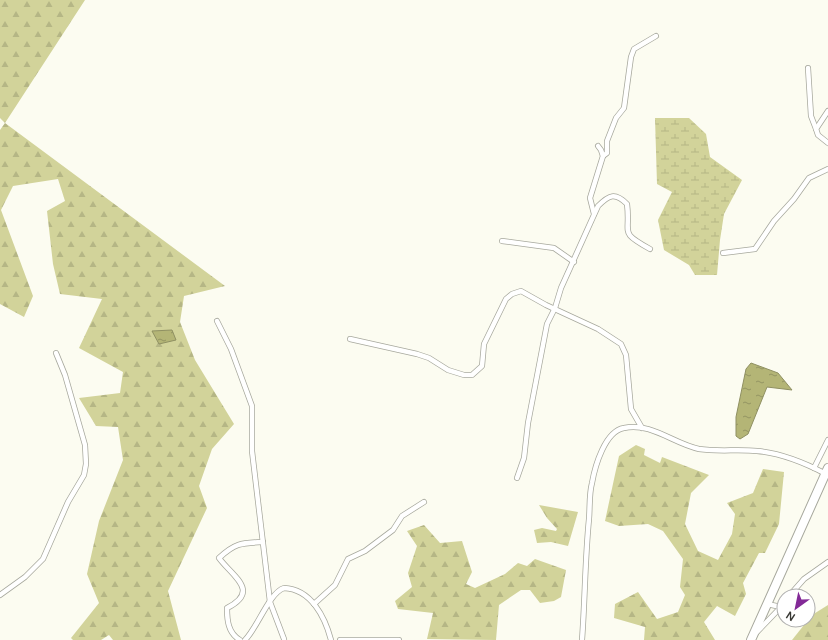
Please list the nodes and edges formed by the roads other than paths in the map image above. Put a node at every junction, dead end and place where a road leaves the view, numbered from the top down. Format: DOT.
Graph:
graph roads {
  1 [pos="656,36"];
  2 [pos="808,68"];
  3 [pos="828,111"];
  4 [pos="816,129"];
  5 [pos="828,143"];
  6 [pos="598,146"];
  7 [pos="603,156"];
  8 [pos="828,169"];
  9 [pos="594,214"];
  10 [pos="502,241"];
  11 [pos="650,249"];
  12 [pos="723,253"];
  13 [pos="574,262"];
  14 [pos="555,308"];
  15 [pos="217,320"];
  16 [pos="350,339"];
  17 [pos="56,353"];
  18 [pos="642,428"];
  19 [pos="828,440"];
  20 [pos="814,468"];
  21 [pos="827,471"];
  22 [pos="518,478"];
  23 [pos="424,502"];
  24 [pos="263,542"];
  25 [pos="828,562"];
  26 [pos="797,588"];
  27 [pos="0,595"];
  28 [pos="270,602"];
  29 [pos="314,604"];
  30 [pos="767,604"];
  31 [pos="776,605"];
  32 [pos="776,612"];
  33 [pos="284,639"];
  34 [pos="240,640"];
  35 [pos="245,640"];
  36 [pos="331,640"];
  37 [pos="340,640"];
  38 [pos="399,640"];
  39 [pos="582,640"];
  40 [pos="751,640"];
  1 -- 7 [label="street"];
  2 -- 4 [label="street"];
  3 -- 4 [label="street"];
  4 -- 5 [label="street"];
  6 -- 7 [label="street"];
  7 -- 9 [label="street"];
  8 -- 12 [label="street"];
  9 -- 11 [label="street"];
  9 -- 13 [label="street"];
  10 -- 13 [label="street"];
  13 -- 14 [label="street"];
  14 -- 16 [label="street"];
  14 -- 18 [label="street"];
  14 -- 22 [label="street"];
  15 -- 24 [label="street"];
  17 -- 27 [label="street"];
  18 -- 20 [label="street"];
  18 -- 39 [label="street"];
  19 -- 20 [label="street"];
  20 -- 21 [label="street"];
  21 -- 30 [label="highway"];
  23 -- 29 [label="street"];
  24 -- 28 [label="street"];
  24 -- 34 [label="street"];
  25 -- 26 [label="street"];
  28 -- 29 [label="street"];
  28 -- 33 [label="street"];
  28 -- 35 [label="street"];
  29 -- 36 [label="street"];
  30 -- 31 [label="street"];
  30 -- 40 [label="highway"];
  32 -- 40 [label="street"];
  37 -- 38 [label="street"];
}
